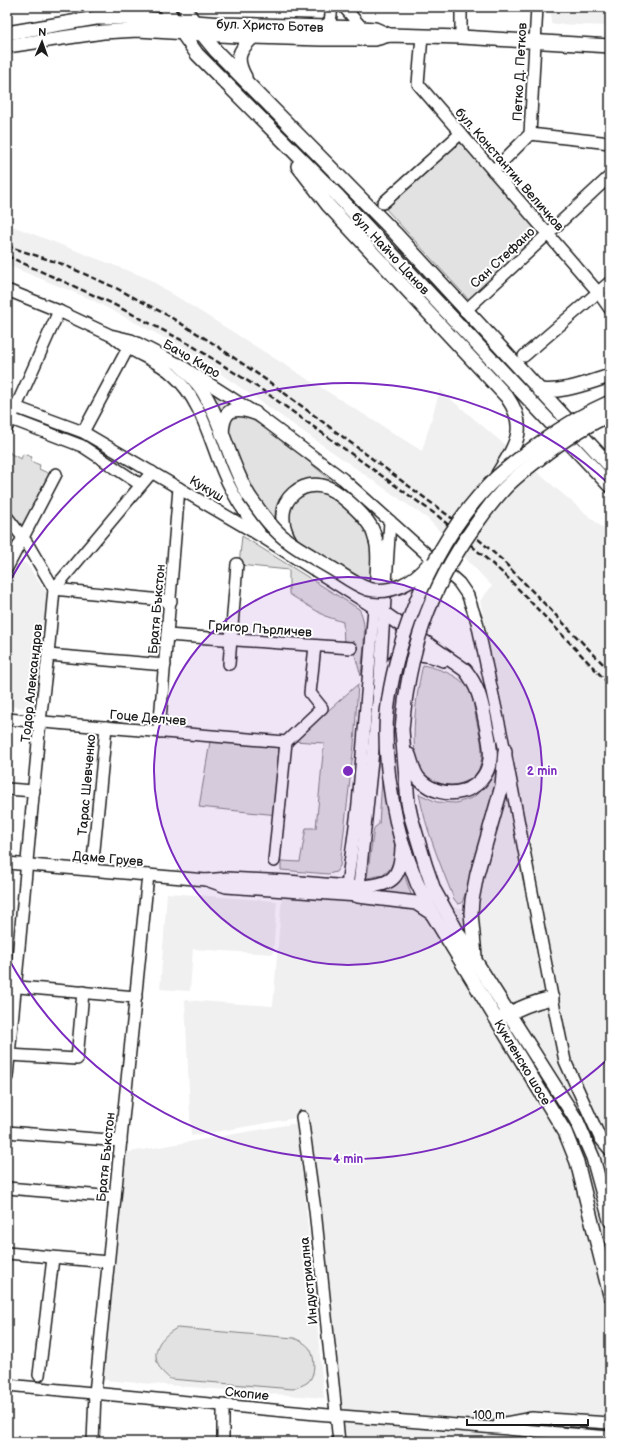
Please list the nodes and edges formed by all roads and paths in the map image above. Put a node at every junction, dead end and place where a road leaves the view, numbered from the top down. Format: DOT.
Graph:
graph roads {
  1 [pos="117,7"];
  2 [pos="166,7"];
  3 [pos="184,7"];
  4 [pos="332,7"];
  5 [pos="344,7"];
  6 [pos="462,7"];
  7 [pos="537,7"];
  8 [pos="96,18"];
  9 [pos="173,20"];
  10 [pos="192,22"];
  11 [pos="323,27"];
  12 [pos="362,28"];
  13 [pos="7,33"];
  14 [pos="181,33"];
  15 [pos="202,34"];
  16 [pos="389,35"];
  17 [pos="422,36"];
  18 [pos="253,37"];
  19 [pos="461,37"];
  20 [pos="535,42"];
  21 [pos="7,46"];
  22 [pos="610,46"];
  23 [pos="248,84"];
  24 [pos="271,129"];
  25 [pos="460,134"];
  26 [pos="530,134"];
  27 [pos="610,143"];
  28 [pos="493,171"];
  29 [pos="610,176"];
  30 [pos="383,203"];
  31 [pos="548,233"];
  32 [pos="610,282"];
  33 [pos="7,290"];
  34 [pos="598,292"];
  35 [pos="610,309"];
  36 [pos="466,310"];
  37 [pos="59,311"];
  38 [pos="110,334"];
  39 [pos="128,348"];
  40 [pos="524,356"];
  41 [pos="180,365"];
  42 [pos="610,376"];
  43 [pos="539,390"];
  44 [pos="610,402"];
  45 [pos="12,406"];
  46 [pos="255,413"];
  47 [pos="610,415"];
  48 [pos="9,423"];
  49 [pos="83,432"];
  50 [pos="222,434"];
  51 [pos="610,466"];
  52 [pos="152,472"];
  53 [pos="56,474"];
  54 [pos="497,477"];
  55 [pos="141,485"];
  56 [pos="610,486"];
  57 [pos="179,488"];
  58 [pos="7,517"];
  59 [pos="390,520"];
  60 [pos="22,538"];
  61 [pos="264,538"];
  62 [pos="291,543"];
  63 [pos="441,548"];
  64 [pos="237,564"];
  65 [pos="7,568"];
  66 [pos="54,589"];
  67 [pos="171,601"];
  68 [pos="379,611"];
  69 [pos="168,635"];
  70 [pos="232,640"];
  71 [pos="315,646"];
  72 [pos="351,648"];
  73 [pos="48,655"];
  74 [pos="229,664"];
  75 [pos="165,665"];
  76 [pos="465,670"];
  77 [pos="379,693"];
  78 [pos="7,719"];
  79 [pos="40,721"];
  80 [pos="106,727"];
  81 [pos="402,730"];
  82 [pos="159,732"];
  83 [pos="286,742"];
  84 [pos="505,752"];
  85 [pos="7,789"];
  86 [pos="34,791"];
  87 [pos="402,844"];
  88 [pos="274,861"];
  89 [pos="7,863"];
  90 [pos="27,865"];
  91 [pos="92,870"];
  92 [pos="148,876"];
  93 [pos="353,891"];
  94 [pos="433,915"];
  95 [pos="475,959"];
  96 [pos="11,986"];
  97 [pos="83,992"];
  98 [pos="136,997"];
  99 [pos="552,998"];
  100 [pos="510,1013"];
  101 [pos="498,1020"];
  102 [pos="9,1054"];
  103 [pos="7,1077"];
  104 [pos="302,1117"];
  105 [pos="7,1132"];
  106 [pos="121,1141"];
  107 [pos="610,1150"];
  108 [pos="7,1188"];
  109 [pos="115,1197"];
  110 [pos="610,1220"];
  111 [pos="7,1253"];
  112 [pos="53,1258"];
  113 [pos="108,1262"];
  114 [pos="610,1295"];
  115 [pos="39,1375"];
  116 [pos="7,1385"];
  117 [pos="95,1393"];
  118 [pos="223,1405"];
  119 [pos="336,1416"];
  120 [pos="610,1424"];
  121 [pos="485,1427"];
  122 [pos="610,1437"];
  123 [pos="93,1442"];
  124 [pos="223,1442"];
  125 [pos="339,1442"];
  1 -- 8 [label="main road"];
  2 -- 9 [label="main road, бул. Найчо Цанов"];
  3 -- 10 [label="main road, бул. Найчо Цанов"];
  4 -- 11 [label="street"];
  5 -- 12 [label="street"];
  6 -- 19 [label="street"];
  7 -- 20 [label="street, Петко Д. Петков"];
  8 -- 9 [label="main road, бул. Христо Ботев"];
  8 -- 13 [label="main road, бул. Христо Ботев"];
  9 -- 10 [label="main road, бул. Христо Ботев"];
  9 -- 14 [label="main road, бул. Найчо Цанов"];
  10 -- 11 [label="main road, бул. Христо Ботев"];
  10 -- 15 [label="main road, бул. Найчо Цанов"];
  11 -- 12 [label="main road, бул. Христо Ботев"];
  12 -- 16 [label="main road, бул. Христо Ботев"];
  14 -- 15 [label="main road, бул. Христо Ботев"];
  14 -- 21 [label="main road, бул. Христо Ботев"];
  14 -- 24 [label="main road, бул. Найчо Цанов"];
  15 -- 18 [label="main road, бул. Христо Ботев"];
  15 -- 23 [label="main road, бул. Найчо Цанов"];
  16 -- 17 [label="main road, бул. Христо Ботев"];
  16 -- 18 [label="main road, бул. Христо Ботев"];
  17 -- 19 [label="main road, бул. Христо Ботев"];
  17 -- 25 [label="street, бул. Константин Величков"];
  18 -- 23 [label="main road"];
  19 -- 20 [label="main road, бул. Христо Ботев"];
  20 -- 22 [label="main road, бул. Христо Ботев"];
  20 -- 26 [label="street, Петко Д. Петков"];
  23 -- 36 [label="main road, бул. Найчо Цанов"];
  24 -- 54 [label="main road"];
  24 -- 56 [label="main road, бул. Найчо Цанов"];
  25 -- 28 [label="street, бул. Константин Величков"];
  25 -- 30 [label="street"];
  26 -- 27 [label="street"];
  26 -- 28 [label="street, Петко Д. Петков"];
  28 -- 31 [label="street, бул. Константин Величков"];
  29 -- 31 [label="street, Сан Стефано"];
  31 -- 34 [label="street, бул. Константин Величков"];
  31 -- 36 [label="street, Сан Стефано"];
  32 -- 34 [label="street"];
  33 -- 37 [label="street, Бачо Киро"];
  34 -- 35 [label="street, бул. Константин Величков"];
  34 -- 40 [label="street"];
  36 -- 43 [label="main road, бул. Найчо Цанов"];
  37 -- 38 [label="street, Бачо Киро"];
  37 -- 45 [label="street"];
  38 -- 39 [label="street, Бачо Киро"];
  38 -- 41 [label="street, Бачо Киро"];
  39 -- 49 [label="street"];
  39 -- 61 [label="street, Бачо Киро"];
  41 -- 46 [label="street, Бачо Киро"];
  41 -- 50 [label="main road"];
  42 -- 43 [label="main road"];
  43 -- 51 [label="main road, бул. Найчо Цанов"];
  44 -- 54 [label="main road, bridge"];
  45 -- 48 [label="street"];
  45 -- 49 [label="street, Кукуш"];
  46 -- 50 [label="main road"];
  46 -- 59 [label="street, Бачо Киро"];
  47 -- 81 [label="main road, bridge"];
  48 -- 55 [label="street"];
  49 -- 52 [label="street, Кукуш"];
  50 -- 62 [label="main road, bridge"];
  52 -- 55 [label="street"];
  52 -- 57 [label="street, Кукуш"];
  53 -- 60 [label="street"];
  54 -- 63 [label="main road, bridge"];
  55 -- 66 [label="street"];
  57 -- 61 [label="street, Кукуш"];
  57 -- 67 [label="street, Братя Бъкстон"];
  58 -- 60 [label="street"];
  59 -- 68 [label="street"];
  59 -- 84 [label="street, Бачо Киро"];
  60 -- 65 [label="street"];
  60 -- 66 [label="street"];
  61 -- 68 [label="street, Кукуш"];
  62 -- 63 [label="main road, bridge"];
  62 -- 68 [label="main road"];
  63 -- 87 [label="main road, bridge"];
  64 -- 70 [label="street"];
  66 -- 67 [label="street"];
  66 -- 73 [label="street, Тодор Александров"];
  67 -- 69 [label="street, Братя Бъкстон"];
  68 -- 76 [label="main road"];
  68 -- 77 [label="street"];
  68 -- 93 [label="street"];
  69 -- 70 [label="street, Григор Пърличев"];
  69 -- 75 [label="street, Братя Бъкстон"];
  70 -- 71 [label="street, Григор Пърличев"];
  70 -- 74 [label="street"];
  71 -- 72 [label="street, Григор Пърличев"];
  71 -- 83 [label="street"];
  73 -- 75 [label="street"];
  73 -- 79 [label="street, Тодор Александров"];
  75 -- 82 [label="street, Братя Бъкстон"];
  76 -- 77 [label="main road"];
  76 -- 81 [label="main road"];
  77 -- 93 [label="street"];
  78 -- 79 [label="street, Гоце Делчев"];
  79 -- 80 [label="street, Гоце Делчев"];
  79 -- 86 [label="street, Тодор Александров"];
  80 -- 82 [label="street, Гоце Делчев"];
  80 -- 91 [label="street, Тарас Шевченко"];
  81 -- 95 [label="main road, Кукленско шосе"];
  82 -- 83 [label="street, Гоце Делчев"];
  83 -- 88 [label="street"];
  84 -- 95 [label="main road"];
  84 -- 99 [label="street, Бачо Киро"];
  85 -- 86 [label="street"];
  86 -- 90 [label="street, Тодор Александров"];
  87 -- 93 [label="main road"];
  87 -- 94 [label="main road, Кукленско шосе"];
  89 -- 90 [label="street, Даме Груев"];
  90 -- 91 [label="street, Даме Груев"];
  90 -- 96 [label="street, Тодор Александров"];
  91 -- 92 [label="street, Даме Груев"];
  92 -- 93 [label="street, Даме Груев"];
  92 -- 98 [label="street, Братя Бъкстон"];
  93 -- 94 [label="main road"];
  94 -- 101 [label="main road, Кукленско шосе"];
  95 -- 100 [label="main road, Кукленско шосе"];
  96 -- 97 [label="street"];
  96 -- 102 [label="street, Тодор Александров"];
  97 -- 98 [label="street"];
  97 -- 102 [label="street"];
  98 -- 106 [label="street, Братя Бъкстон"];
  99 -- 100 [label="main road"];
  99 -- 107 [label="street, Бачо Киро"];
  100 -- 101 [label="main road"];
  100 -- 110 [label="main road, Кукленско шосе"];
  101 -- 114 [label="main road, Кукленско шосе"];
  102 -- 103 [label="street, Тодор Александров"];
  104 -- 119 [label="street, Индустриална"];
  105 -- 106 [label="street"];
  106 -- 109 [label="street, Братя Бъкстон"];
  108 -- 109 [label="street"];
  109 -- 113 [label="street, Братя Бъкстон"];
  111 -- 112 [label="street"];
  112 -- 113 [label="street"];
  112 -- 115 [label="street"];
  113 -- 117 [label="street, Братя Бъкстон"];
  116 -- 117 [label="street, Скопие"];
  117 -- 118 [label="street, Скопие"];
  117 -- 123 [label="street, Братя Бъкстон"];
  118 -- 119 [label="street, Скопие"];
  118 -- 124 [label="street"];
  119 -- 121 [label="street, Скопие"];
  119 -- 125 [label="street, Индустриална"];
  120 -- 121 [label="street, Скопие"];
  121 -- 122 [label="street, Скопие"];
}
